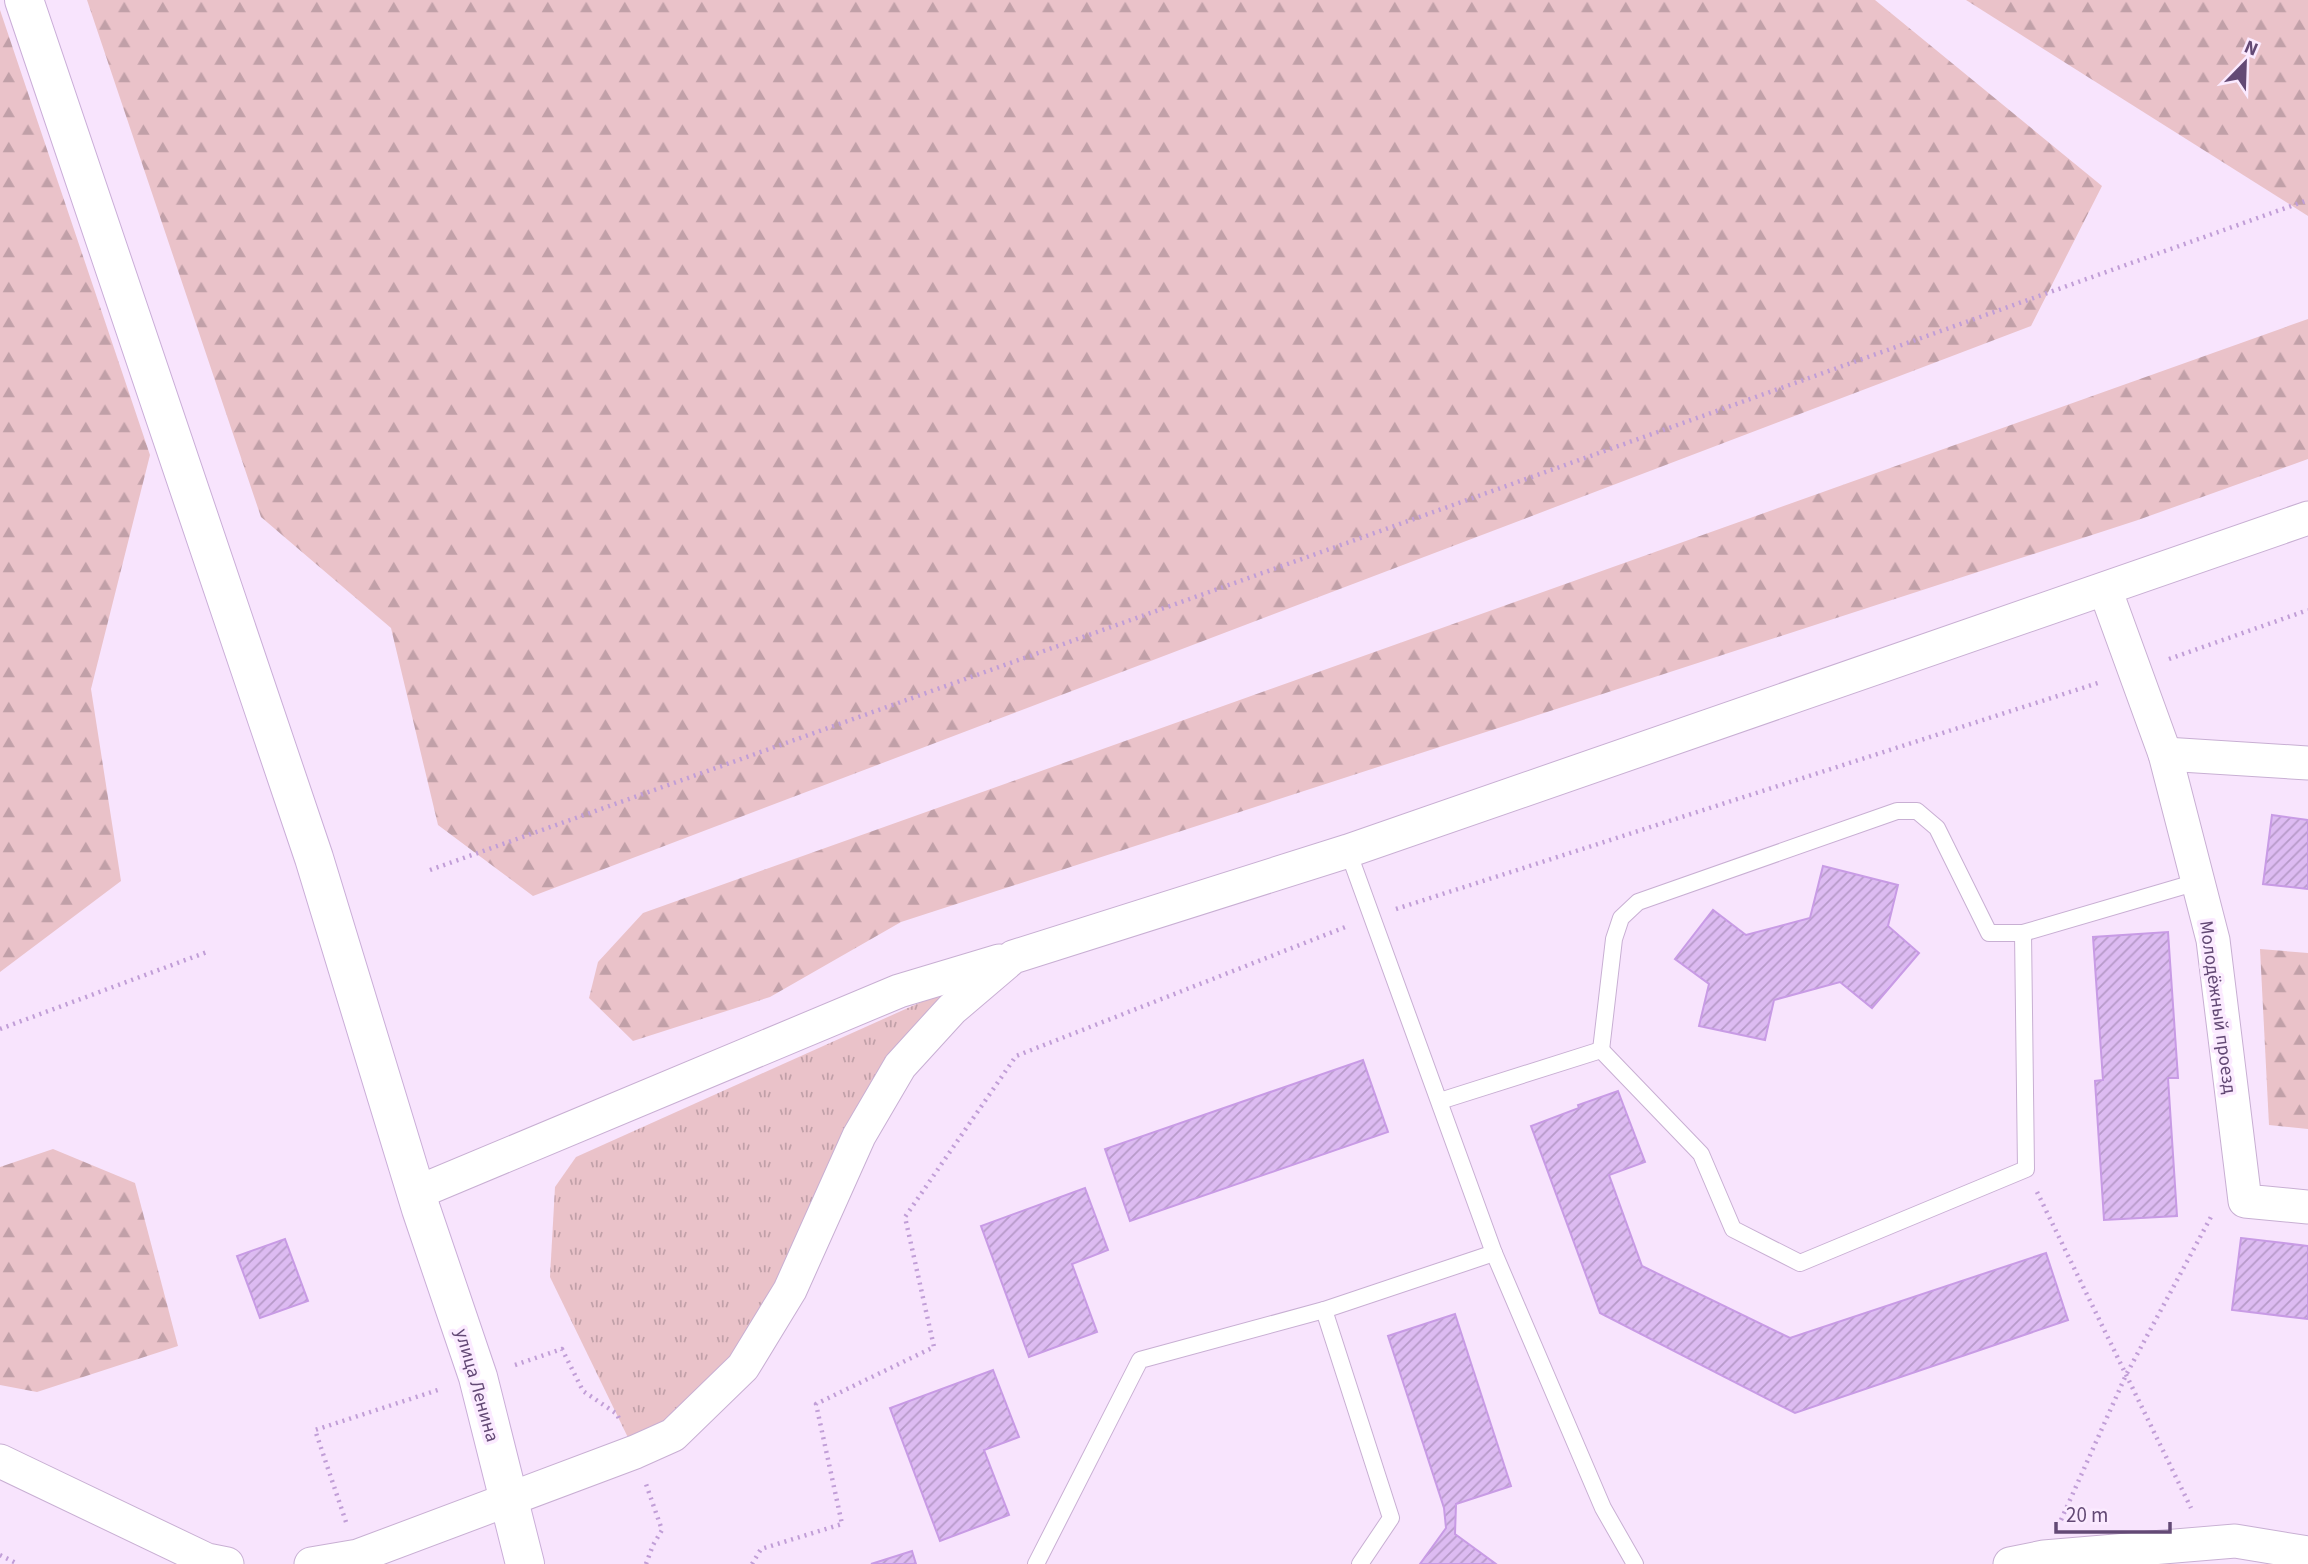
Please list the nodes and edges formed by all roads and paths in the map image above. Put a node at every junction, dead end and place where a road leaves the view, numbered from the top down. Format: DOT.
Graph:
graph roads {
  1 [pos="24,0"];
  2 [pos="2308,200"];
  3 [pos="2308,518"];
  4 [pos="2105,589"];
  5 [pos="2308,610"];
  6 [pos="2133,671"];
  7 [pos="2165,754"];
  8 [pos="2308,763"];
  9 [pos="1348,851"];
  10 [pos="430,870"];
  11 [pos="2197,882"];
  12 [pos="1372,917"];
  13 [pos="2023,933"];
  14 [pos="207,952"];
  15 [pos="1013,957"];
  16 [pos="0,1028"];
  17 [pos="1601,1050"];
  18 [pos="1440,1101"];
  19 [pos="2240,1161"];
  20 [pos="2026,1169"];
  21 [pos="419,1201"];
  22 [pos="2308,1207"];
  23 [pos="1494,1253"];
  24 [pos="1324,1310"];
  25 [pos="2126,1375"];
  26 [pos="0,1461"];
  27 [pos="509,1500"];
  28 [pos="653,1545"];
  29 [pos="2196,1551"];
  30 [pos="2308,1553"];
  31 [pos="0,1555"];
  32 [pos="2043,1560"];
  33 [pos="18,1564"];
  34 [pos="227,1564"];
  35 [pos="311,1564"];
  36 [pos="525,1564"];
  37 [pos="646,1564"];
  38 [pos="752,1564"];
  39 [pos="1036,1564"];
  40 [pos="1360,1564"];
  41 [pos="1635,1564"];
  42 [pos="2010,1564"];
  1 -- 21 [label="main road, улица Ленина"];
  2 -- 10 [label="path"];
  3 -- 4 [label="street"];
  4 -- 6 [label="street, Молодёжный проезд"];
  4 -- 9 [label="street"];
  5 -- 6 [label="path"];
  6 -- 7 [label="street, Молодёжный проезд"];
  6 -- 12 [label="path"];
  7 -- 8 [label="street"];
  7 -- 11 [label="street, Молодёжный проезд"];
  9 -- 12 [label="lane"];
  9 -- 15 [label="street"];
  11 -- 13 [label="lane"];
  11 -- 19 [label="street, Молодёжный проезд"];
  12 -- 18 [label="lane"];
  12 -- 38 [label="path"];
  13 -- 17 [label="lane"];
  13 -- 20 [label="lane"];
  14 -- 16 [label="path"];
  15 -- 21 [label="street"];
  15 -- 27 [label="street"];
  17 -- 18 [label="lane"];
  17 -- 20 [label="lane"];
  18 -- 23 [label="lane"];
  19 -- 22 [label="street, Молодёжный проезд"];
  19 -- 25 [label="path"];
  20 -- 25 [label="path"];
  21 -- 27 [label="main road, улица Ленина"];
  23 -- 24 [label="lane"];
  23 -- 41 [label="lane"];
  24 -- 39 [label="lane"];
  24 -- 40 [label="lane"];
  25 -- 29 [label="path"];
  25 -- 32 [label="path"];
  26 -- 34 [label="street"];
  27 -- 35 [label="street"];
  27 -- 36 [label="main road, улица Ленина"];
  28 -- 37 [label="path"];
  29 -- 30 [label="street"];
  29 -- 32 [label="street"];
  31 -- 33 [label="path"];
  32 -- 42 [label="street"];
}
